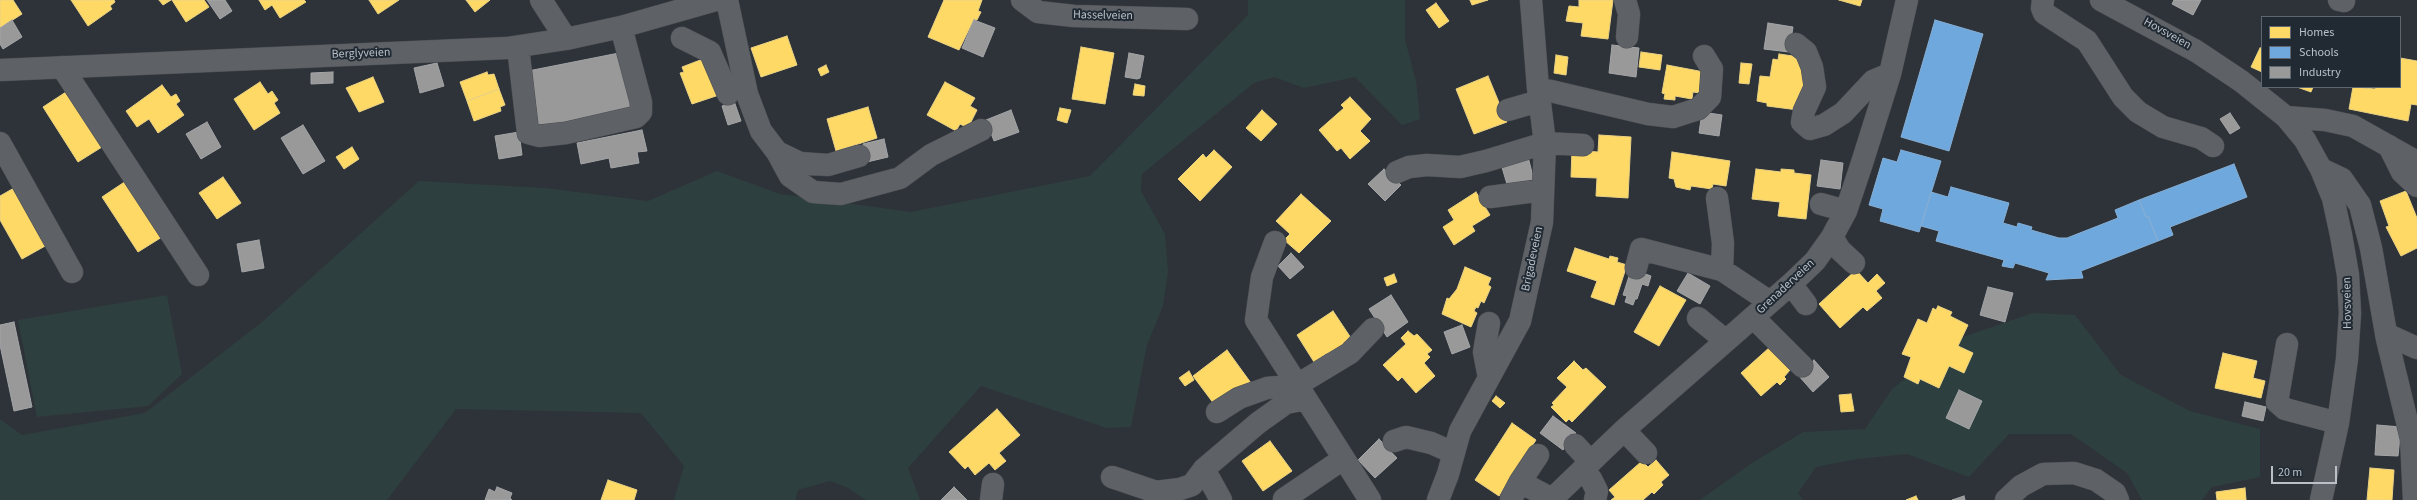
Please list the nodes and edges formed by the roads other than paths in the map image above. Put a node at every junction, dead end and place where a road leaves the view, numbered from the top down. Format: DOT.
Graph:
graph roads {
  1 [pos="542,0"];
  2 [pos="716,0"];
  3 [pos="727,0"];
  4 [pos="740,0"];
  5 [pos="1022,0"];
  6 [pos="1531,0"];
  7 [pos="1626,0"];
  8 [pos="1907,0"];
  9 [pos="2043,0"];
  10 [pos="2101,0"];
  11 [pos="675,12"];
  12 [pos="1187,19"];
  13 [pos="621,27"];
  14 [pos="749,33"];
  15 [pos="1627,37"];
  16 [pos="566,39"];
  17 [pos="1796,44"];
  18 [pos="518,47"];
  19 [pos="1704,56"];
  20 [pos="62,67"];
  21 [pos="0,70"];
  22 [pos="1890,74"];
  23 [pos="728,94"];
  24 [pos="1538,94"];
  25 [pos="1508,110"];
  26 [pos="2286,117"];
  27 [pos="981,130"];
  28 [pos="0,143"];
  29 [pos="1545,143"];
  30 [pos="1583,145"];
  31 [pos="2213,146"];
  32 [pos="2389,146"];
  33 [pos="777,152"];
  34 [pos="859,156"];
  35 [pos="2417,162"];
  36 [pos="2321,169"];
  37 [pos="1397,172"];
  38 [pos="2417,186"];
  39 [pos="1543,190"];
  40 [pos="1490,197"];
  41 [pos="1717,198"];
  42 [pos="1822,204"];
  43 [pos="1846,211"];
  44 [pos="1832,237"];
  45 [pos="1275,242"];
  46 [pos="1854,263"];
  47 [pos="1636,268"];
  48 [pos="1722,270"];
  49 [pos="72,272"];
  50 [pos="198,275"];
  51 [pos="1791,284"];
  52 [pos="1770,302"];
  53 [pos="1806,304"];
  54 [pos="1753,317"];
  55 [pos="1698,318"];
  56 [pos="1489,323"];
  57 [pos="1373,329"];
  58 [pos="2386,334"];
  59 [pos="1726,341"];
  60 [pos="2287,344"];
  61 [pos="2417,348"];
  62 [pos="1802,366"];
  63 [pos="1489,378"];
  64 [pos="1301,392"];
  65 [pos="1217,412"];
  66 [pos="2338,423"];
  67 [pos="1624,430"];
  68 [pos="1394,441"];
  69 [pos="1575,445"];
  70 [pos="1454,453"];
  71 [pos="1646,453"];
  72 [pos="1538,455"];
  73 [pos="1343,459"];
  74 [pos="1586,466"];
  75 [pos="1204,469"];
  76 [pos="1112,477"];
  77 [pos="1149,495"];
  78 [pos="1180,495"];
  79 [pos="1284,499"];
  80 [pos="1221,500"];
  81 [pos="1370,500"];
  82 [pos="1438,500"];
  83 [pos="1551,500"];
  84 [pos="1595,500"];
  85 [pos="2006,500"];
  86 [pos="2118,500"];
  87 [pos="2321,500"];
  88 [pos="2414,500"];
  1 -- 16 [label="street"];
  2 -- 11 [label="street, Berglyveien"];
  3 -- 33 [label="street"];
  4 -- 14 [label="street"];
  5 -- 12 [label="street, Hasselveien"];
  6 -- 24 [label="street, Brigadeveien"];
  7 -- 15 [label="street"];
  8 -- 22 [label="street, Grenaderveien"];
  9 -- 31 [label="street"];
  10 -- 26 [label="street, Hovsveien"];
  11 -- 13 [label="street, Berglyveien"];
  11 -- 23 [label="street"];
  13 -- 16 [label="street, Berglyveien"];
  13 -- 18 [label="street"];
  16 -- 18 [label="street, Berglyveien"];
  17 -- 22 [label="street"];
  18 -- 20 [label="street, Berglyveien"];
  19 -- 24 [label="street"];
  20 -- 21 [label="street, Berglyveien"];
  20 -- 50 [label="street"];
  22 -- 43 [label="street, Grenaderveien"];
  24 -- 25 [label="street"];
  24 -- 29 [label="street, Brigadeveien"];
  26 -- 32 [label="street"];
  26 -- 36 [label="street, Hovsveien"];
  27 -- 33 [label="street"];
  28 -- 49 [label="street"];
  29 -- 30 [label="street"];
  29 -- 37 [label="street"];
  29 -- 39 [label="street, Brigadeveien"];
  32 -- 35 [label="street"];
  32 -- 38 [label="street"];
  33 -- 34 [label="street"];
  36 -- 58 [label="street"];
  36 -- 66 [label="street, Hovsveien"];
  39 -- 40 [label="street"];
  39 -- 63 [label="street, Brigadeveien"];
  41 -- 48 [label="street"];
  42 -- 43 [label="street"];
  43 -- 44 [label="street, Grenaderveien"];
  44 -- 46 [label="street"];
  44 -- 51 [label="street, Grenaderveien"];
  45 -- 64 [label="street"];
  47 -- 48 [label="street"];
  48 -- 52 [label="street"];
  51 -- 52 [label="street, Grenaderveien"];
  51 -- 53 [label="street"];
  52 -- 54 [label="street, Grenaderveien"];
  54 -- 59 [label="street, Grenaderveien"];
  54 -- 62 [label="street"];
  55 -- 59 [label="street"];
  56 -- 63 [label="street"];
  57 -- 64 [label="street"];
  58 -- 61 [label="street"];
  58 -- 88 [label="street"];
  59 -- 67 [label="street, Grenaderveien"];
  60 -- 66 [label="street"];
  63 -- 70 [label="street, Brigadeveien"];
  64 -- 65 [label="street"];
  64 -- 73 [label="street"];
  64 -- 75 [label="street"];
  66 -- 87 [label="street, Hovsveien"];
  67 -- 71 [label="street"];
  67 -- 74 [label="street, Grenaderveien"];
  68 -- 70 [label="street"];
  69 -- 74 [label="street"];
  70 -- 82 [label="street, Brigadeveien"];
  72 -- 83 [label="street"];
  73 -- 79 [label="street"];
  73 -- 81 [label="street"];
  74 -- 83 [label="street, Grenaderveien"];
  74 -- 84 [label="street"];
  75 -- 78 [label="street"];
  75 -- 80 [label="street"];
  76 -- 77 [label="street"];
  77 -- 78 [label="street"];
  85 -- 86 [label="street"];
}
